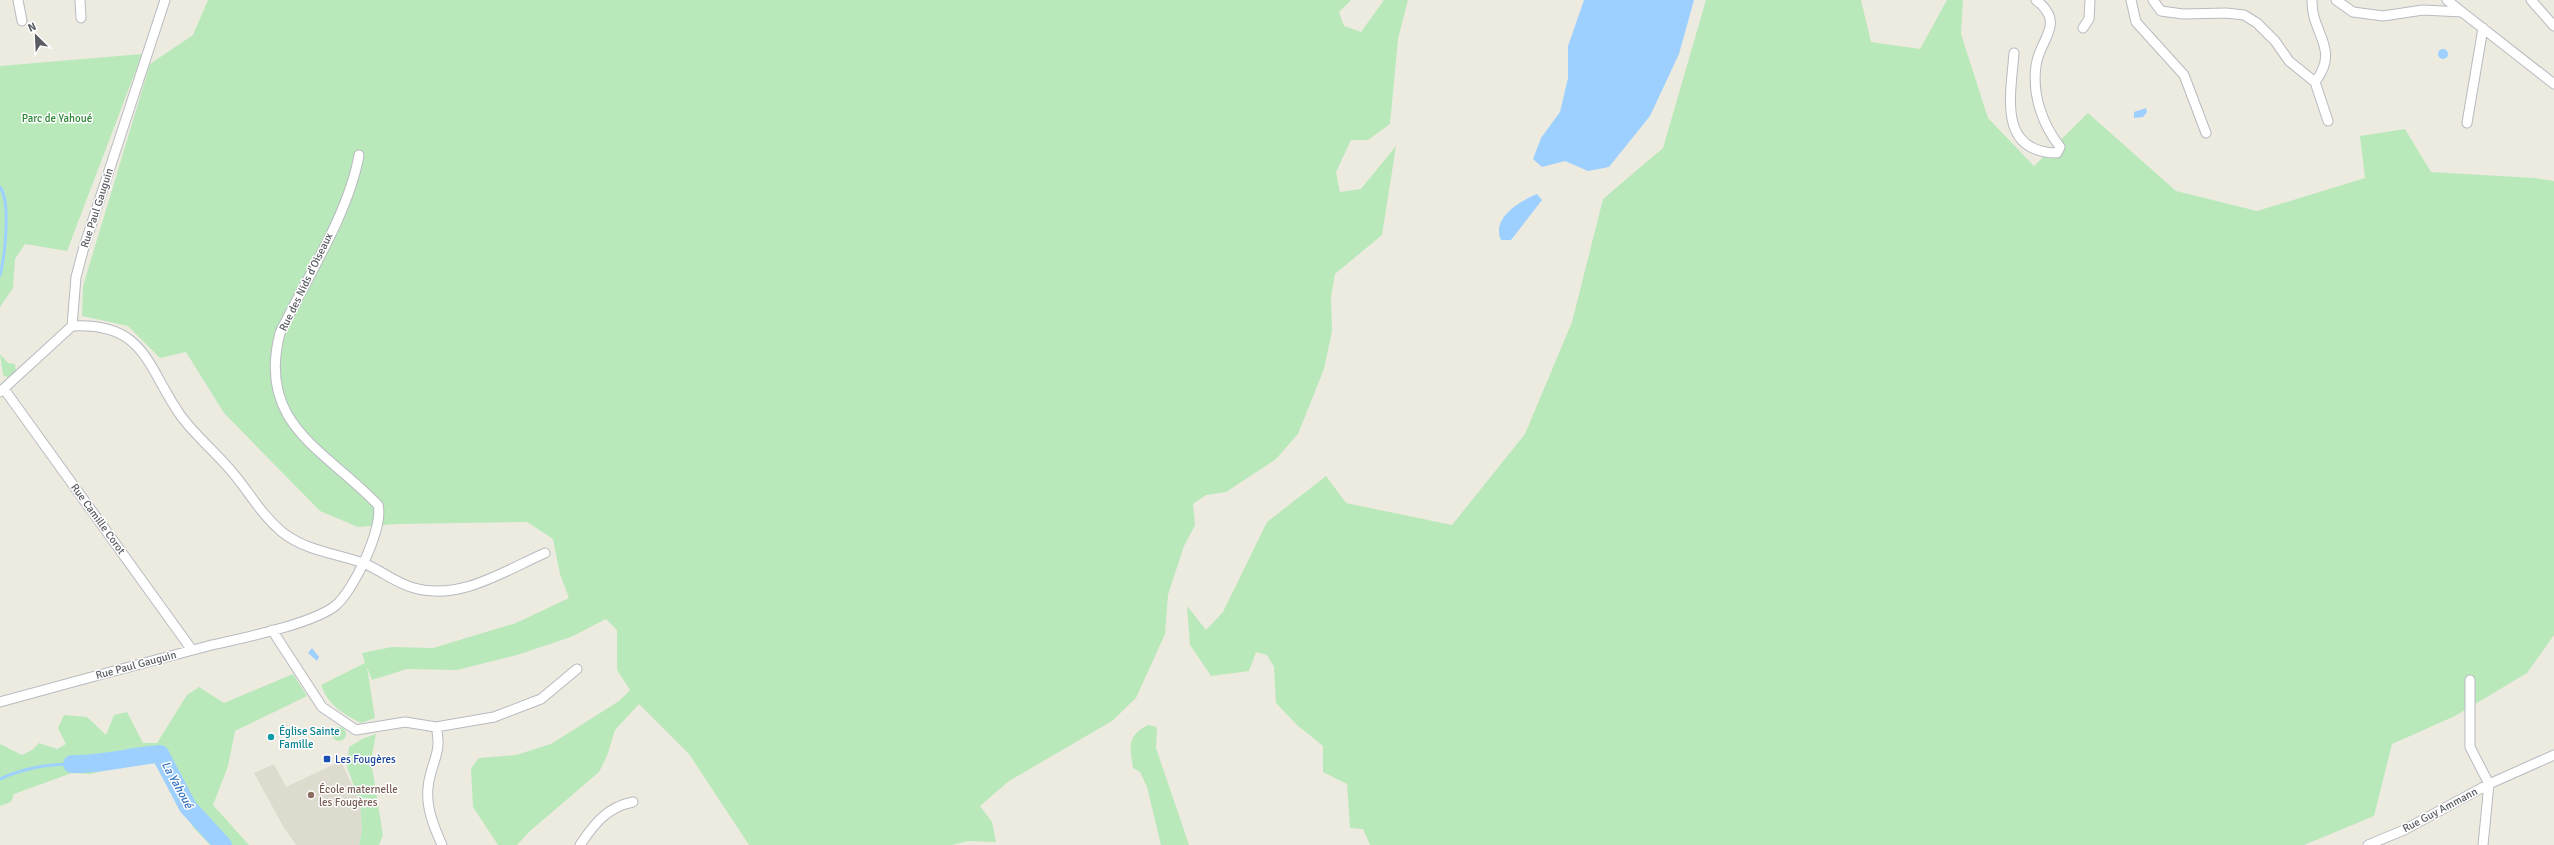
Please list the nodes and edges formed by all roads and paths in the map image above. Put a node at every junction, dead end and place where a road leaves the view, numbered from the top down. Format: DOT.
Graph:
graph roads {
  1 [pos="18,0"];
  2 [pos="80,0"];
  3 [pos="165,0"];
  4 [pos="2036,0"];
  5 [pos="2090,0"];
  6 [pos="2131,0"];
  7 [pos="2153,0"];
  8 [pos="2312,0"];
  9 [pos="2336,0"];
  10 [pos="2447,0"];
  11 [pos="2531,0"];
  12 [pos="2462,12"];
  13 [pos="81,18"];
  14 [pos="22,21"];
  15 [pos="2554,26"];
  16 [pos="2084,28"];
  17 [pos="2483,28"];
  18 [pos="2014,53"];
  19 [pos="2315,82"];
  20 [pos="2554,84"];
  21 [pos="2328,121"];
  22 [pos="2467,123"];
  23 [pos="2206,133"];
  24 [pos="359,154"];
  25 [pos="72,326"];
  26 [pos="2,390"];
  27 [pos="545,553"];
  28 [pos="364,564"];
  29 [pos="272,630"];
  30 [pos="192,650"];
  31 [pos="577,669"];
  32 [pos="2470,680"];
  33 [pos="0,702"];
  34 [pos="436,727"];
  35 [pos="2554,755"];
  36 [pos="2489,784"];
  37 [pos="633,802"];
  38 [pos="442,845"];
  39 [pos="580,845"];
  40 [pos="2368,845"];
  41 [pos="2483,845"];
  1 -- 14 [label="street"];
  2 -- 13 [label="street"];
  3 -- 25 [label="street, Rue Paul Gauguin"];
  4 -- 18 [label="street"];
  5 -- 16 [label="street"];
  6 -- 23 [label="street"];
  7 -- 19 [label="street"];
  8 -- 19 [label="street"];
  9 -- 12 [label="street"];
  10 -- 12 [label="street"];
  11 -- 15 [label="street"];
  12 -- 17 [label="street"];
  17 -- 20 [label="street"];
  17 -- 22 [label="street"];
  19 -- 21 [label="street"];
  24 -- 28 [label="street, Rue des Nids d'Oiseaux"];
  25 -- 26 [label="street"];
  25 -- 28 [label="street"];
  26 -- 30 [label="street, Rue Camille Corot"];
  27 -- 28 [label="street"];
  28 -- 29 [label="street, Rue des Nids d'Oiseaux"];
  29 -- 30 [label="street, Rue Paul Gauguin"];
  29 -- 34 [label="street"];
  30 -- 33 [label="street, Rue Paul Gauguin"];
  31 -- 34 [label="street"];
  32 -- 36 [label="street"];
  34 -- 38 [label="street"];
  35 -- 36 [label="street, Rue Guy Ammann"];
  36 -- 40 [label="street, Rue Guy Ammann"];
  36 -- 41 [label="street"];
  37 -- 39 [label="street"];
}
